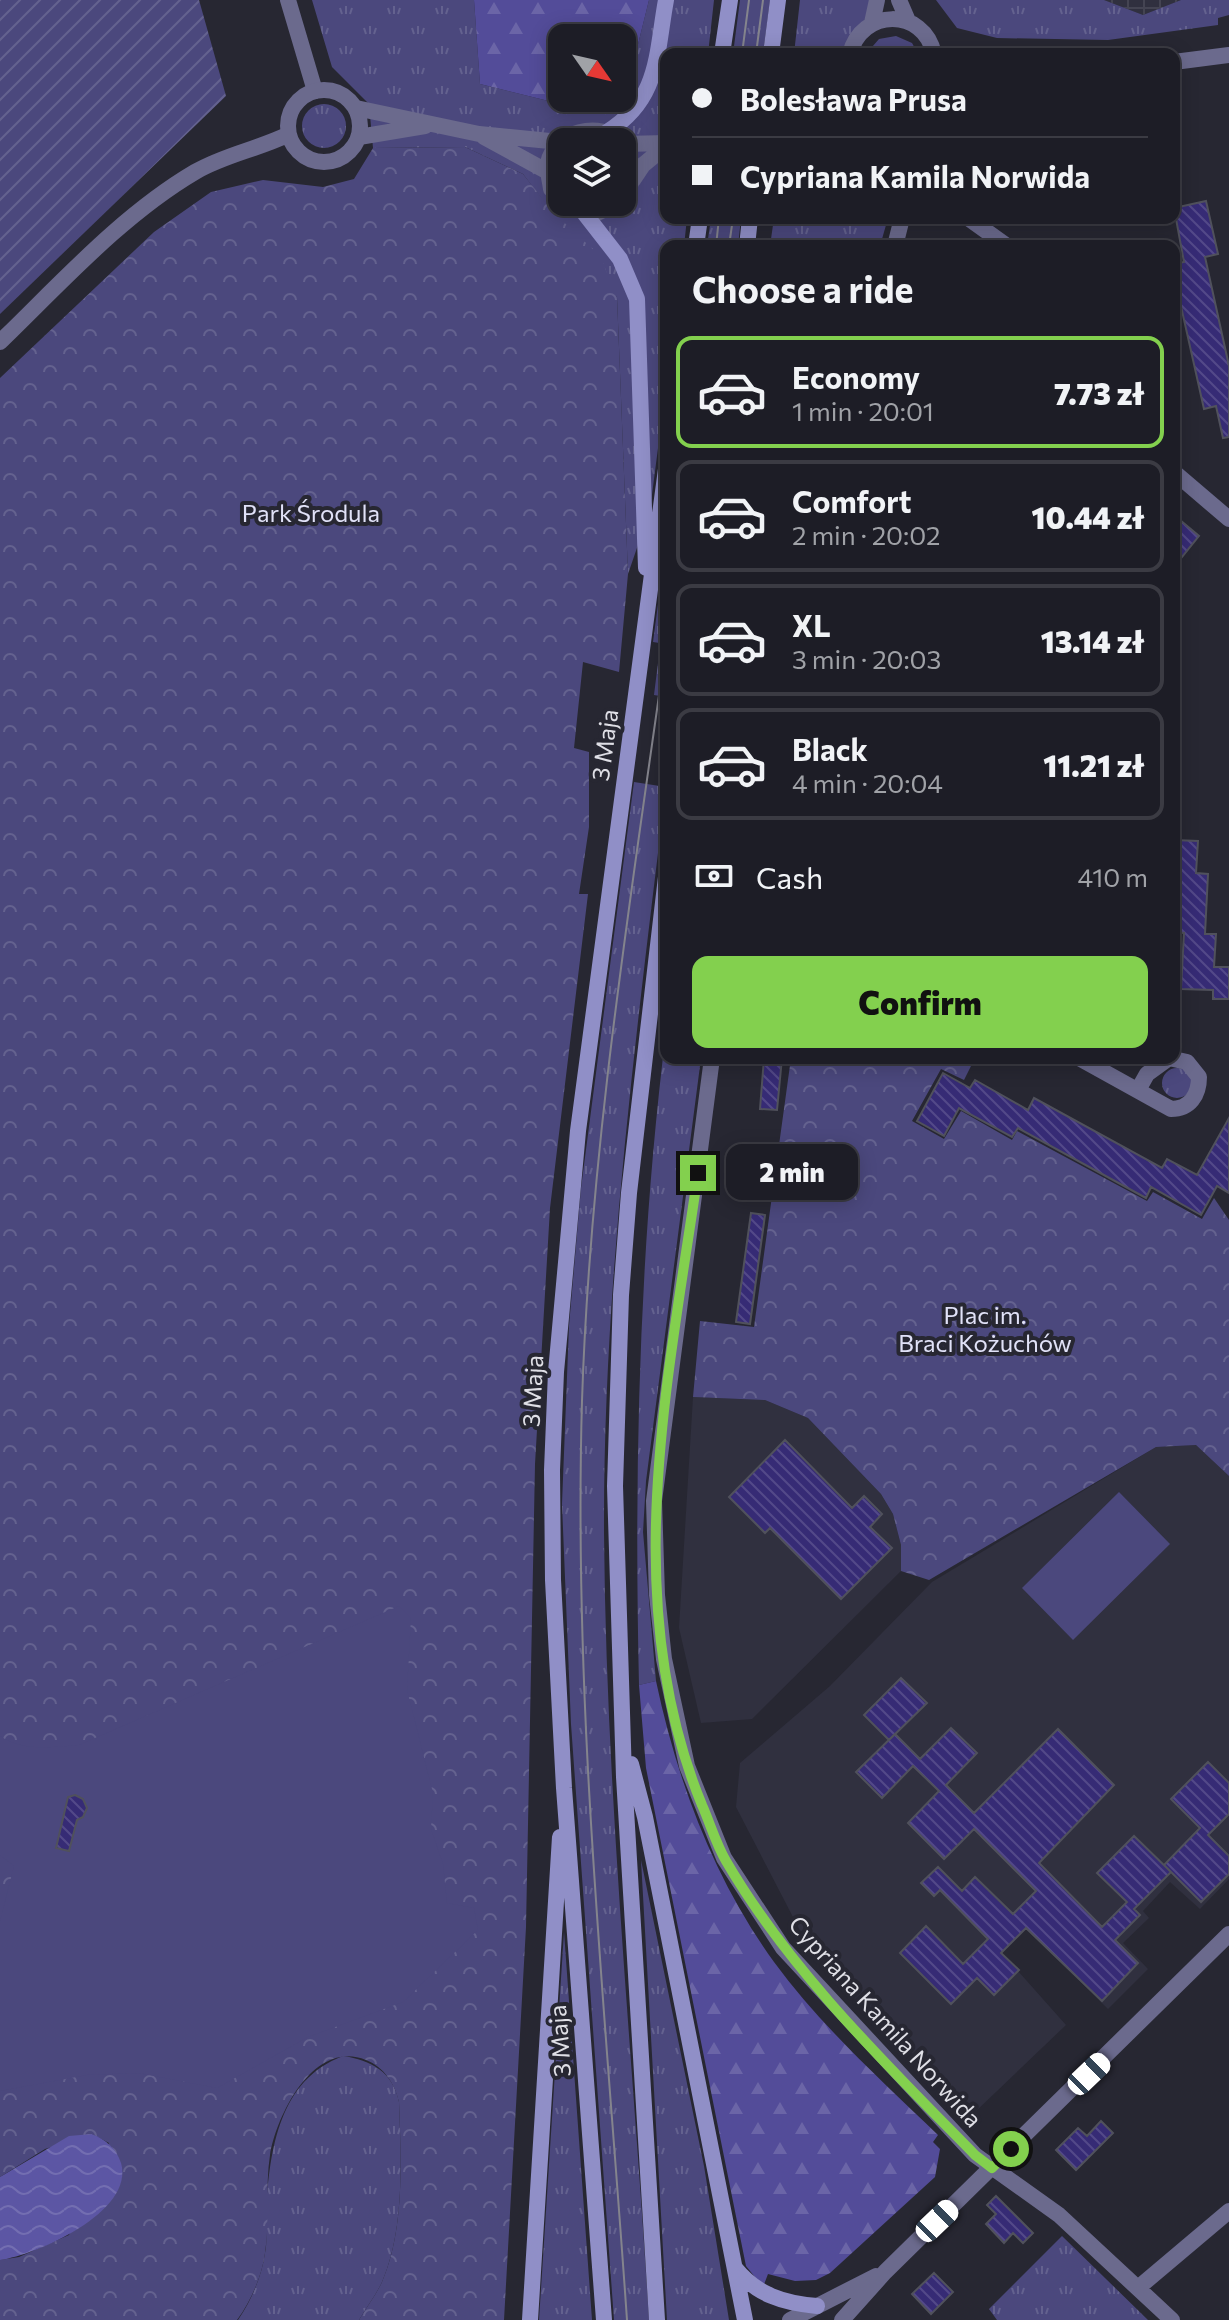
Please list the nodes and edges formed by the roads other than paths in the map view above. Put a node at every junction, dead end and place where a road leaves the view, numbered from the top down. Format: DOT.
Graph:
graph roads {
  1 [pos="288,0"];
  2 [pos="666,0"];
  3 [pos="730,0"];
  4 [pos="778,0"];
  5 [pos="877,0"];
  6 [pos="899,0"];
  7 [pos="908,21"];
  8 [pos="872,23"];
  9 [pos="723,48"];
  10 [pos="772,48"];
  11 [pos="853,48"];
  12 [pos="932,48"];
  13 [pos="1229,55"];
  14 [pos="1180,61"];
  15 [pos="315,91"];
  16 [pos="356,108"];
  17 [pos="438,124"];
  18 [pos="626,128"];
  19 [pos="479,134"];
  20 [pos="287,135"];
  21 [pos="359,137"];
  22 [pos="548,141"];
  23 [pos="636,141"];
  24 [pos="660,143"];
  25 [pos="660,149"];
  26 [pos="548,172"];
  27 [pos="636,175"];
  28 [pos="587,216"];
  29 [pos="976,224"];
  30 [pos="999,240"];
  31 [pos="0,342"];
  32 [pos="1180,477"];
  33 [pos="660,514"];
  34 [pos="1229,519"];
  35 [pos="649,596"];
  36 [pos="660,927"];
  37 [pos="1180,1060"];
  38 [pos="711,1064"];
  39 [pos="1090,1064"];
  40 [pos="1161,1064"];
  41 [pos="1138,1090"];
  42 [pos="622,1731"];
  43 [pos="564,1788"];
  44 [pos="1229,1934"];
  45 [pos="992,2168"];
  46 [pos="1229,2211"];
  47 [pos="733,2266"];
  48 [pos="885,2272"];
  49 [pos="1139,2287"];
  50 [pos="817,2306"];
  51 [pos="530,2320"];
  52 [pos="604,2320"];
  53 [pos="657,2320"];
  54 [pos="745,2320"];
  55 [pos="790,2320"];
  56 [pos="842,2320"];
  57 [pos="1172,2320"];
  1 -- 15 [label="street"];
  2 -- 18 [label="main road"];
  3 -- 9 [label="main road"];
  4 -- 10 [label="main road"];
  5 -- 8 [label="street"];
  6 -- 7 [label="street"];
  7 -- 8 [label="street"];
  7 -- 12 [label="street"];
  8 -- 11 [label="street"];
  13 -- 14 [label="street"];
  15 -- 16 [label="street"];
  15 -- 20 [label="street"];
  16 -- 17 [label="street"];
  16 -- 21 [label="street"];
  17 -- 19 [label="street"];
  17 -- 21 [label="street"];
  19 -- 22 [label="street"];
  19 -- 26 [label="street"];
  20 -- 21 [label="street"];
  20 -- 31 [label="street"];
  23 -- 24 [label="street"];
  25 -- 27 [label="street"];
  28 -- 35 [label="main road"];
  29 -- 30 [label="street"];
  32 -- 34 [label="street"];
  33 -- 35 [label="main road, 3 Maja"];
  35 -- 43 [label="main road, 3 Maja"];
  36 -- 42 [label="main road"];
  37 -- 41 [label="street"];
  38 -- 45 [label="street, Cypriana Kamila Norwida"];
  39 -- 41 [label="street"];
  40 -- 41 [label="street"];
  42 -- 47 [label="main road"];
  42 -- 53 [label="main road"];
  43 -- 51 [label="main road"];
  43 -- 52 [label="main road, 3 Maja"];
  44 -- 45 [label="street"];
  45 -- 48 [label="street"];
  45 -- 49 [label="street, Cypriana Kamila Norwida"];
  46 -- 49 [label="street"];
  47 -- 50 [label="main road"];
  47 -- 54 [label="main road"];
  48 -- 50 [label="street"];
  48 -- 56 [label="street"];
  49 -- 57 [label="street, Cypriana Kamila Norwida"];
  50 -- 55 [label="street"];
}
